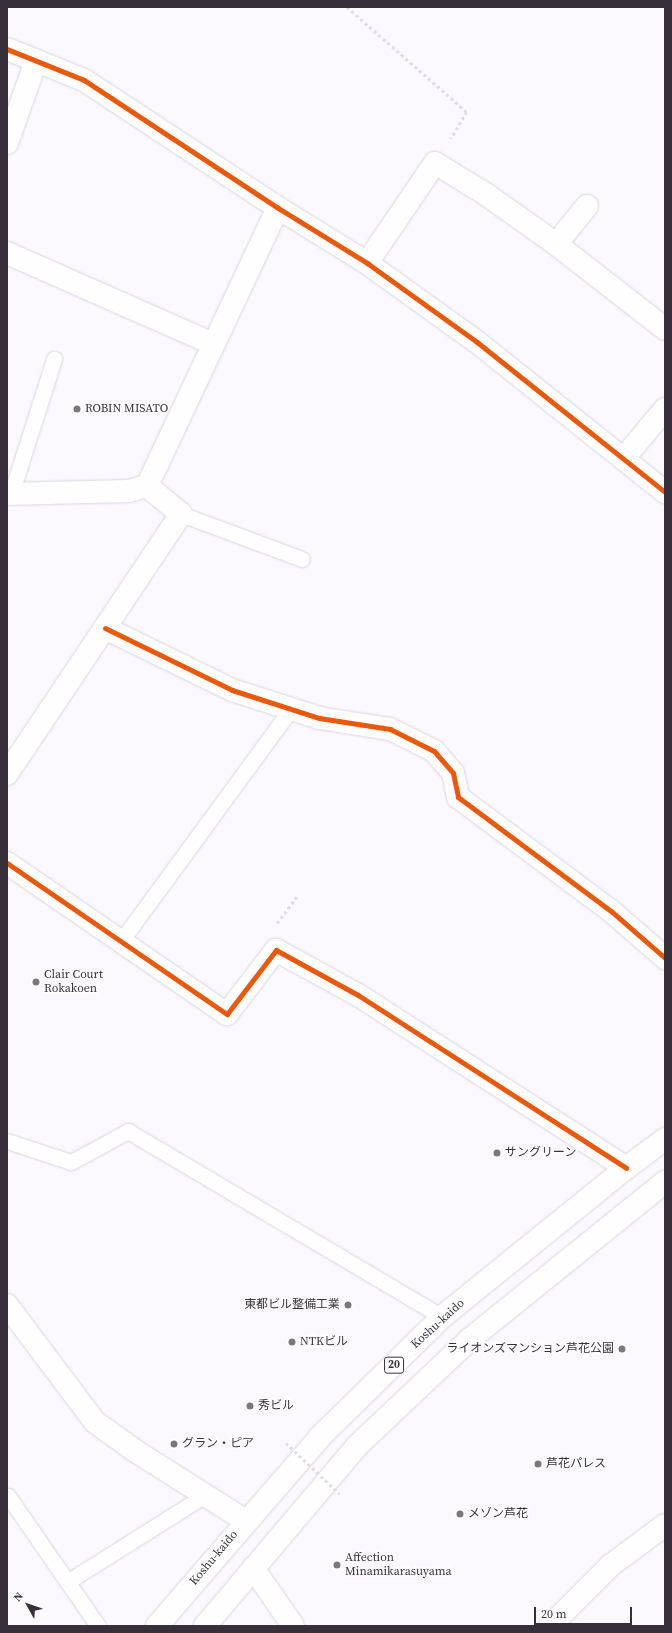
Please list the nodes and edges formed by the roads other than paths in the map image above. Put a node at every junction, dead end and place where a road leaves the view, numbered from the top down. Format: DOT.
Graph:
graph roads {
  1 [pos="7,49"];
  2 [pos="36,61"];
  3 [pos="7,143"];
  4 [pos="587,206"];
  5 [pos="278,208"];
  6 [pos="556,244"];
  7 [pos="7,253"];
  8 [pos="367,263"];
  9 [pos="665,329"];
  10 [pos="213,344"];
  11 [pos="54,359"];
  12 [pos="665,409"];
  13 [pos="624,458"];
  14 [pos="147,486"];
  15 [pos="665,492"];
  16 [pos="9,494"];
  17 [pos="181,514"];
  18 [pos="302,559"];
  19 [pos="105,628"];
  20 [pos="291,709"];
  21 [pos="7,773"];
  22 [pos="7,863"];
  23 [pos="121,941"];
  24 [pos="665,958"];
  25 [pos="665,1139"];
  26 [pos="7,1141"];
  27 [pos="626,1168"];
  28 [pos="665,1182"];
  29 [pos="7,1305"];
  30 [pos="442,1317"];
  31 [pos="205,1494"];
  32 [pos="8,1496"];
  33 [pos="246,1521"];
  34 [pos="665,1525"];
  35 [pos="253,1568"];
  36 [pos="67,1582"];
  37 [pos="98,1626"];
  38 [pos="157,1626"];
  39 [pos="205,1626"];
  40 [pos="293,1626"];
  41 [pos="550,1626"];
  1 -- 2 [label="main road"];
  2 -- 3 [label="main road"];
  2 -- 5 [label="main road"];
  4 -- 6 [label="main road"];
  5 -- 8 [label="main road"];
  5 -- 10 [label="main road"];
  6 -- 8 [label="main road"];
  6 -- 9 [label="main road"];
  7 -- 10 [label="main road"];
  8 -- 13 [label="main road"];
  10 -- 14 [label="main road"];
  11 -- 16 [label="lane"];
  12 -- 13 [label="main road"];
  13 -- 15 [label="main road"];
  14 -- 16 [label="main road"];
  14 -- 17 [label="main road"];
  17 -- 18 [label="lane"];
  17 -- 19 [label="main road"];
  19 -- 20 [label="main road"];
  19 -- 21 [label="main road"];
  20 -- 23 [label="lane"];
  20 -- 24 [label="main road"];
  22 -- 23 [label="main road"];
  23 -- 27 [label="main road"];
  25 -- 27 [label="main road, Koshu-kaido / 20"];
  26 -- 30 [label="lane"];
  27 -- 30 [label="main road, Koshu-kaido / 20"];
  28 -- 35 [label="main road"];
  29 -- 31 [label="main road"];
  30 -- 33 [label="main road, Koshu-kaido / 20"];
  31 -- 33 [label="main road"];
  31 -- 36 [label="lane"];
  32 -- 36 [label="lane"];
  33 -- 38 [label="main road, Koshu-kaido / 20"];
  34 -- 41 [label="main road"];
  35 -- 39 [label="main road"];
  35 -- 40 [label="main road"];
  36 -- 37 [label="lane"];
}
